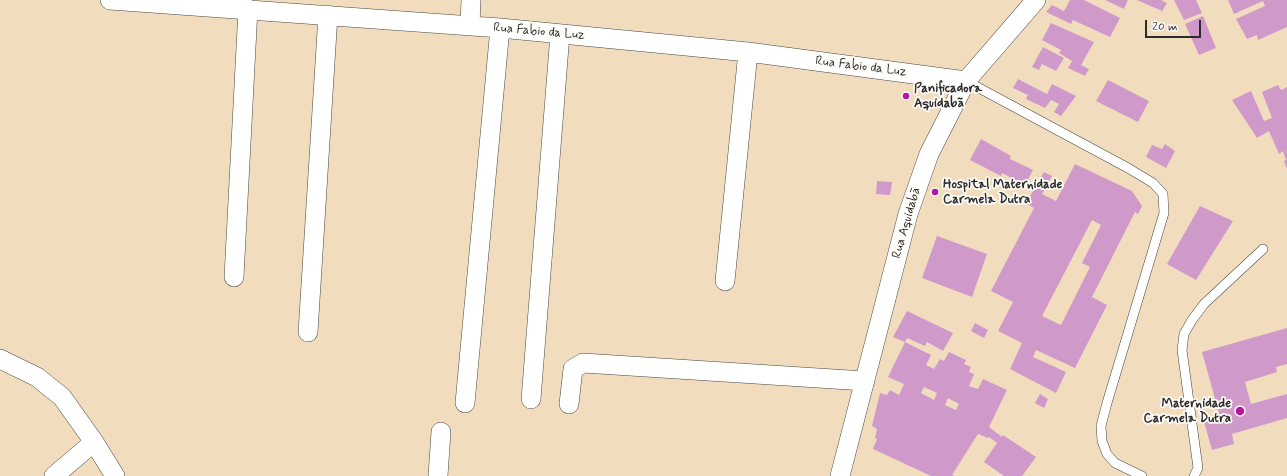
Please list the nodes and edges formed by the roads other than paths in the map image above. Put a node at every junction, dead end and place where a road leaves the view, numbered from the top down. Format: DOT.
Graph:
graph roads {
  1 [pos="110,0"];
  2 [pos="471,0"];
  3 [pos="1036,0"];
  4 [pos="156,1"];
  5 [pos="248,9"];
  6 [pos="317,10"];
  7 [pos="470,26"];
  8 [pos="500,28"];
  9 [pos="560,34"];
  10 [pos="748,52"];
  11 [pos="966,80"];
  12 [pos="1263,249"];
  13 [pos="234,277"];
  14 [pos="725,281"];
  15 [pos="308,332"];
  16 [pos="0,359"];
  17 [pos="865,381"];
  18 [pos="531,399"];
  19 [pos="465,403"];
  20 [pos="568,404"];
  21 [pos="441,432"];
  22 [pos="94,442"];
  23 [pos="54,476"];
  24 [pos="114,476"];
  25 [pos="438,476"];
  26 [pos="840,476"];
  27 [pos="1142,476"];
  28 [pos="1194,476"];
  1 -- 4 [label="street, Rua Fabio da Luz"];
  2 -- 7 [label="street"];
  3 -- 11 [label="street, Rua Aquidabã"];
  4 -- 5 [label="street, Rua Fabio da Luz"];
  5 -- 6 [label="street, Rua Fabio da Luz"];
  5 -- 13 [label="street"];
  6 -- 7 [label="street, Rua Fabio da Luz"];
  6 -- 15 [label="street"];
  7 -- 8 [label="street, Rua Fabio da Luz"];
  8 -- 9 [label="street, Rua Fabio da Luz"];
  8 -- 19 [label="street"];
  9 -- 10 [label="street, Rua Fabio da Luz"];
  9 -- 18 [label="street"];
  10 -- 11 [label="street, Rua Fabio da Luz"];
  10 -- 14 [label="street"];
  11 -- 17 [label="street, Rua Aquidabã"];
  11 -- 27 [label="lane"];
  12 -- 28 [label="lane"];
  16 -- 22 [label="street"];
  17 -- 20 [label="street"];
  17 -- 26 [label="street, Rua Aquidabã"];
  21 -- 25 [label="street"];
  22 -- 23 [label="street"];
  22 -- 24 [label="street"];
}
